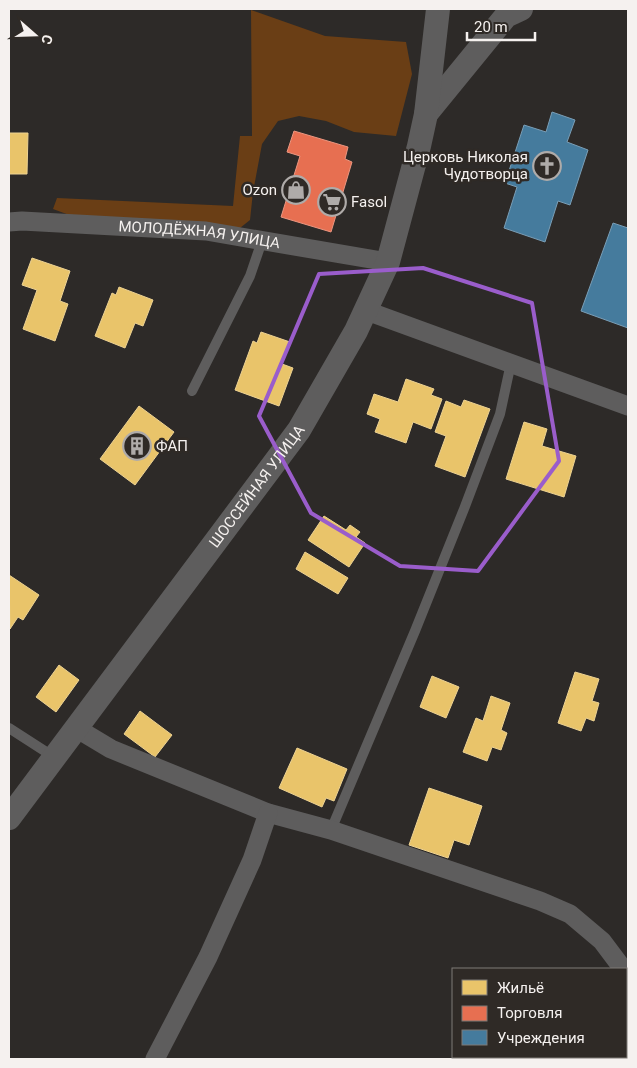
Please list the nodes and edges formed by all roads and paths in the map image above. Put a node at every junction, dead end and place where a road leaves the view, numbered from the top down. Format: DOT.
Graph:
graph roads {
  1 [pos="438,9"];
  2 [pos="521,9"];
  3 [pos="426,114"];
  4 [pos="9,222"];
  5 [pos="262,241"];
  6 [pos="388,262"];
  7 [pos="367,311"];
  8 [pos="511,363"];
  9 [pos="192,391"];
  10 [pos="628,406"];
  11 [pos="9,728"];
  12 [pos="76,728"];
  13 [pos="54,757"];
  14 [pos="268,813"];
  15 [pos="9,818"];
  16 [pos="332,830"];
  17 [pos="622,968"];
  18 [pos="155,1059"];
  1 -- 3 [label="street, ШОССЕЙНАЯ УЛИЦА"];
  2 -- 3 [label="street"];
  3 -- 6 [label="street, ШОССЕЙНАЯ УЛИЦА"];
  4 -- 5 [label="street, МОЛОДЁЖНАЯ УЛИЦА"];
  5 -- 6 [label="street, МОЛОДЁЖНАЯ УЛИЦА"];
  5 -- 9 [label="lane"];
  6 -- 7 [label="street, ШОССЕЙНАЯ УЛИЦА"];
  7 -- 8 [label="street"];
  7 -- 12 [label="street, ШОССЕЙНАЯ УЛИЦА"];
  8 -- 10 [label="street"];
  8 -- 16 [label="lane"];
  11 -- 13 [label="lane"];
  12 -- 13 [label="street, ШОССЕЙНАЯ УЛИЦА"];
  12 -- 14 [label="street"];
  13 -- 15 [label="street, ШОССЕЙНАЯ УЛИЦА"];
  14 -- 16 [label="street"];
  14 -- 18 [label="street"];
  16 -- 17 [label="street"];
}
